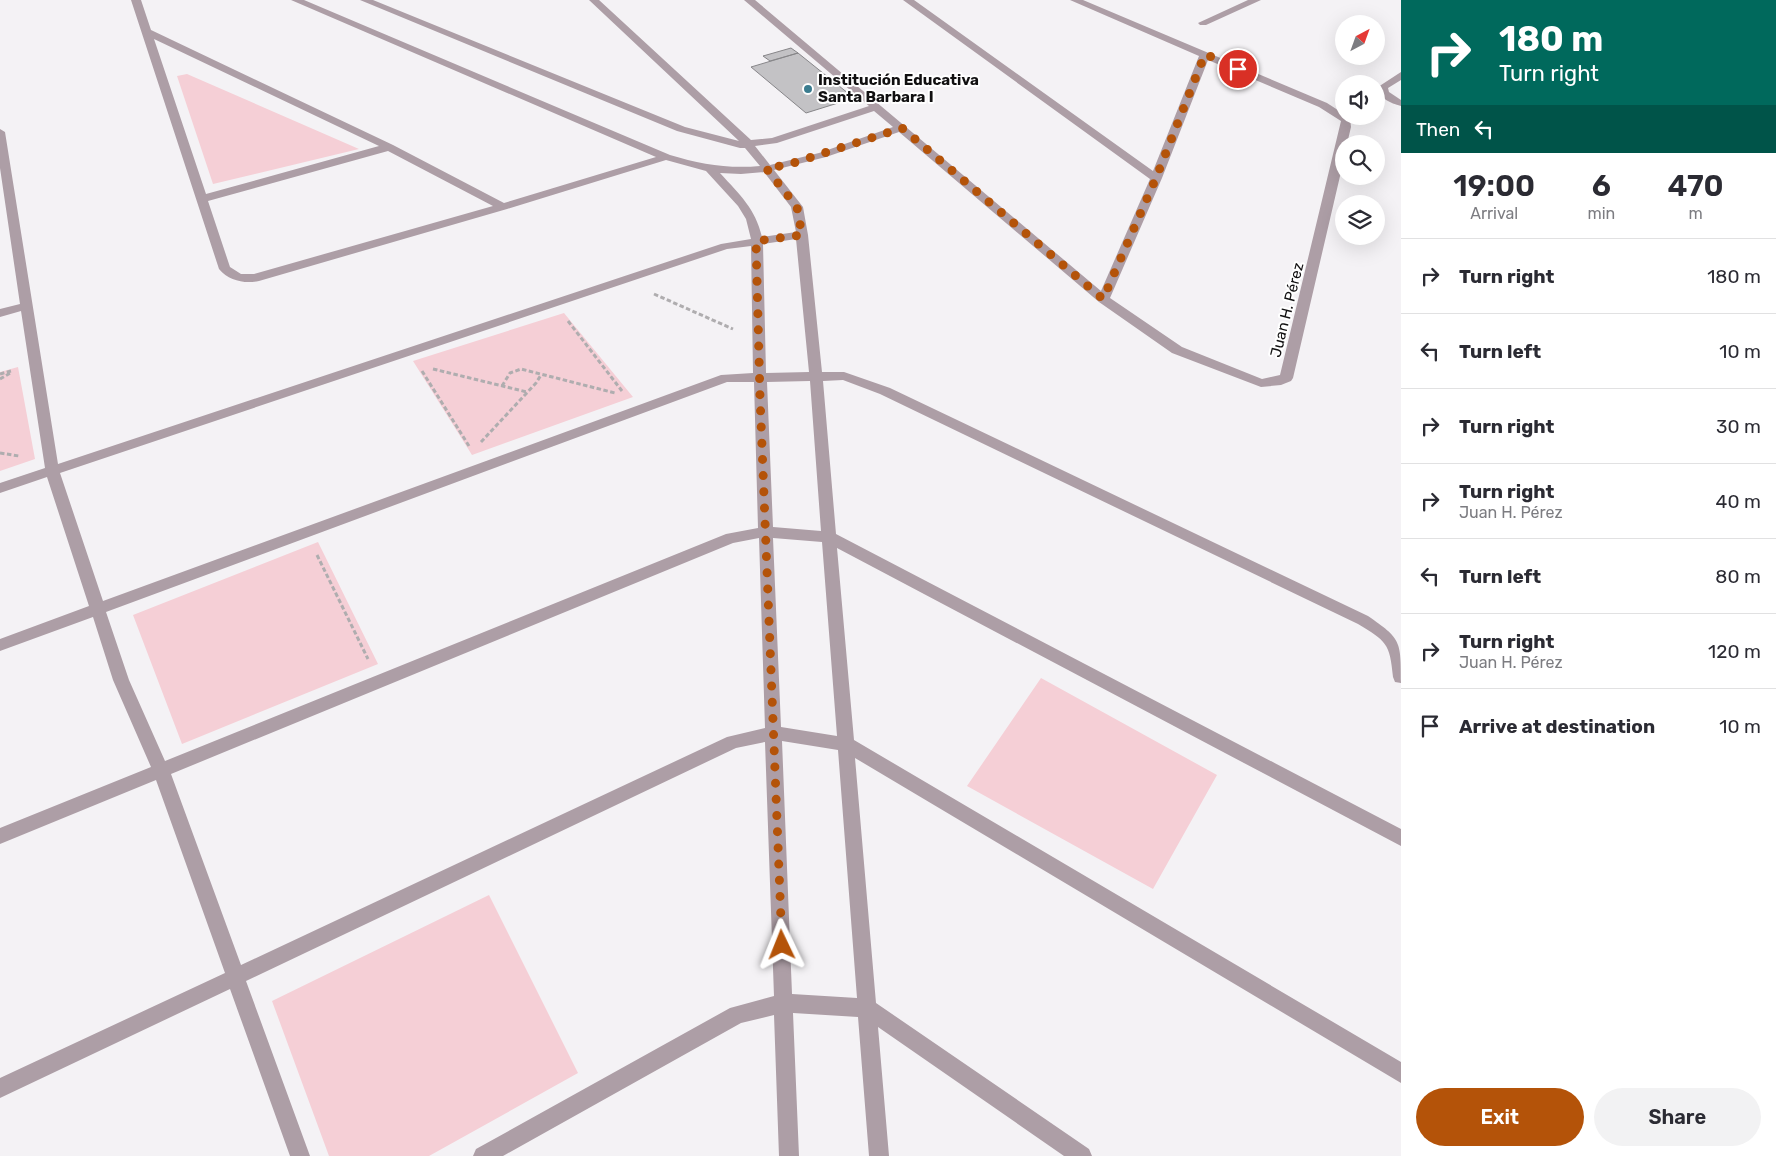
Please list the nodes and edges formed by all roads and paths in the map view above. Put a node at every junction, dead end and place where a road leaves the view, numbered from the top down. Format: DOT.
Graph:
graph roads {
  1 [pos="136,0"];
  2 [pos="296,0"];
  3 [pos="365,0"];
  4 [pos="594,0"];
  5 [pos="749,0"];
  6 [pos="908,0"];
  7 [pos="1074,0"];
  8 [pos="1256,0"];
  9 [pos="1203,23"];
  10 [pos="145,31"];
  11 [pos="1205,54"];
  12 [pos="1401,75"];
  13 [pos="1401,103"];
  14 [pos="877,107"];
  15 [pos="902,128"];
  16 [pos="0,132"];
  17 [pos="748,144"];
  18 [pos="389,147"];
  19 [pos="666,157"];
  20 [pos="766,168"];
  21 [pos="710,169"];
  22 [pos="1156,178"];
  23 [pos="202,199"];
  24 [pos="503,207"];
  25 [pos="6,212"];
  26 [pos="802,235"];
  27 [pos="756,241"];
  28 [pos="651,293"];
  29 [pos="1103,299"];
  30 [pos="27,306"];
  31 [pos="0,313"];
  32 [pos="564,315"];
  33 [pos="740,332"];
  34 [pos="418,364"];
  35 [pos="427,367"];
  36 [pos="0,374"];
  37 [pos="541,375"];
  38 [pos="816,376"];
  39 [pos="760,377"];
  40 [pos="0,379"];
  41 [pos="502,386"];
  42 [pos="527,392"];
  43 [pos="478,445"];
  44 [pos="472,451"];
  45 [pos="52,471"];
  46 [pos="0,488"];
  47 [pos="766,532"];
  48 [pos="829,537"];
  49 [pos="314,550"];
  50 [pos="98,609"];
  51 [pos="0,645"];
  52 [pos="369,662"];
  53 [pos="1401,678"];
  54 [pos="773,733"];
  55 [pos="846,744"];
  56 [pos="162,770"];
  57 [pos="0,836"];
  58 [pos="1401,838"];
  59 [pos="236,976"];
  60 [pos="784,1003"];
  61 [pos="867,1008"];
  62 [pos="1401,1073"];
  63 [pos="0,1088"];
  64 [pos="300,1156"];
  65 [pos="483,1156"];
  66 [pos="790,1156"];
  67 [pos="879,1156"];
  68 [pos="1082,1156"];
  1 -- 10 [label="street"];
  2 -- 19 [label="street"];
  3 -- 17 [label="street"];
  4 -- 17 [label="street"];
  5 -- 14 [label="street, Juan H. Pérez"];
  6 -- 22 [label="street"];
  7 -- 11 [label="street, Juan H. Pérez"];
  8 -- 9 [label="street"];
  10 -- 18 [label="street"];
  10 -- 23 [label="street"];
  11 -- 22 [label="street"];
  11 -- 29 [label="street, Juan H. Pérez"];
  12 -- 13 [label="street"];
  14 -- 15 [label="street, Juan H. Pérez"];
  14 -- 17 [label="street"];
  15 -- 20 [label="street"];
  15 -- 29 [label="street, Juan H. Pérez"];
  16 -- 25 [label="street"];
  17 -- 20 [label="street"];
  18 -- 23 [label="street"];
  18 -- 24 [label="street"];
  19 -- 21 [label="street"];
  19 -- 24 [label="street"];
  20 -- 21 [label="street"];
  20 -- 26 [label="street"];
  21 -- 27 [label="street"];
  22 -- 29 [label="street"];
  23 -- 24 [label="street"];
  25 -- 30 [label="street"];
  26 -- 27 [label="street"];
  26 -- 38 [label="street"];
  27 -- 39 [label="street"];
  27 -- 45 [label="street"];
  28 -- 33 [label="path"];
  30 -- 31 [label="street"];
  30 -- 45 [label="street"];
  32 -- 37 [label="path"];
  34 -- 44 [label="path"];
  35 -- 41 [label="path"];
  36 -- 40 [label="path"];
  37 -- 41 [label="path"];
  37 -- 42 [label="path"];
  38 -- 39 [label="street"];
  38 -- 48 [label="street"];
  38 -- 53 [label="street"];
  39 -- 47 [label="street"];
  39 -- 50 [label="street"];
  41 -- 42 [label="path"];
  42 -- 43 [label="path"];
  45 -- 46 [label="street"];
  45 -- 50 [label="street"];
  47 -- 48 [label="street"];
  47 -- 54 [label="street"];
  47 -- 56 [label="street"];
  48 -- 55 [label="street"];
  48 -- 58 [label="street"];
  49 -- 52 [label="path"];
  50 -- 51 [label="street"];
  50 -- 56 [label="street"];
  54 -- 55 [label="street"];
  54 -- 59 [label="street"];
  54 -- 60 [label="street"];
  55 -- 61 [label="street"];
  55 -- 62 [label="street"];
  56 -- 57 [label="street"];
  56 -- 59 [label="street"];
  59 -- 63 [label="street"];
  59 -- 64 [label="street"];
  60 -- 61 [label="street"];
  60 -- 65 [label="street"];
  60 -- 66 [label="street"];
  61 -- 67 [label="street"];
  61 -- 68 [label="street"];
}
